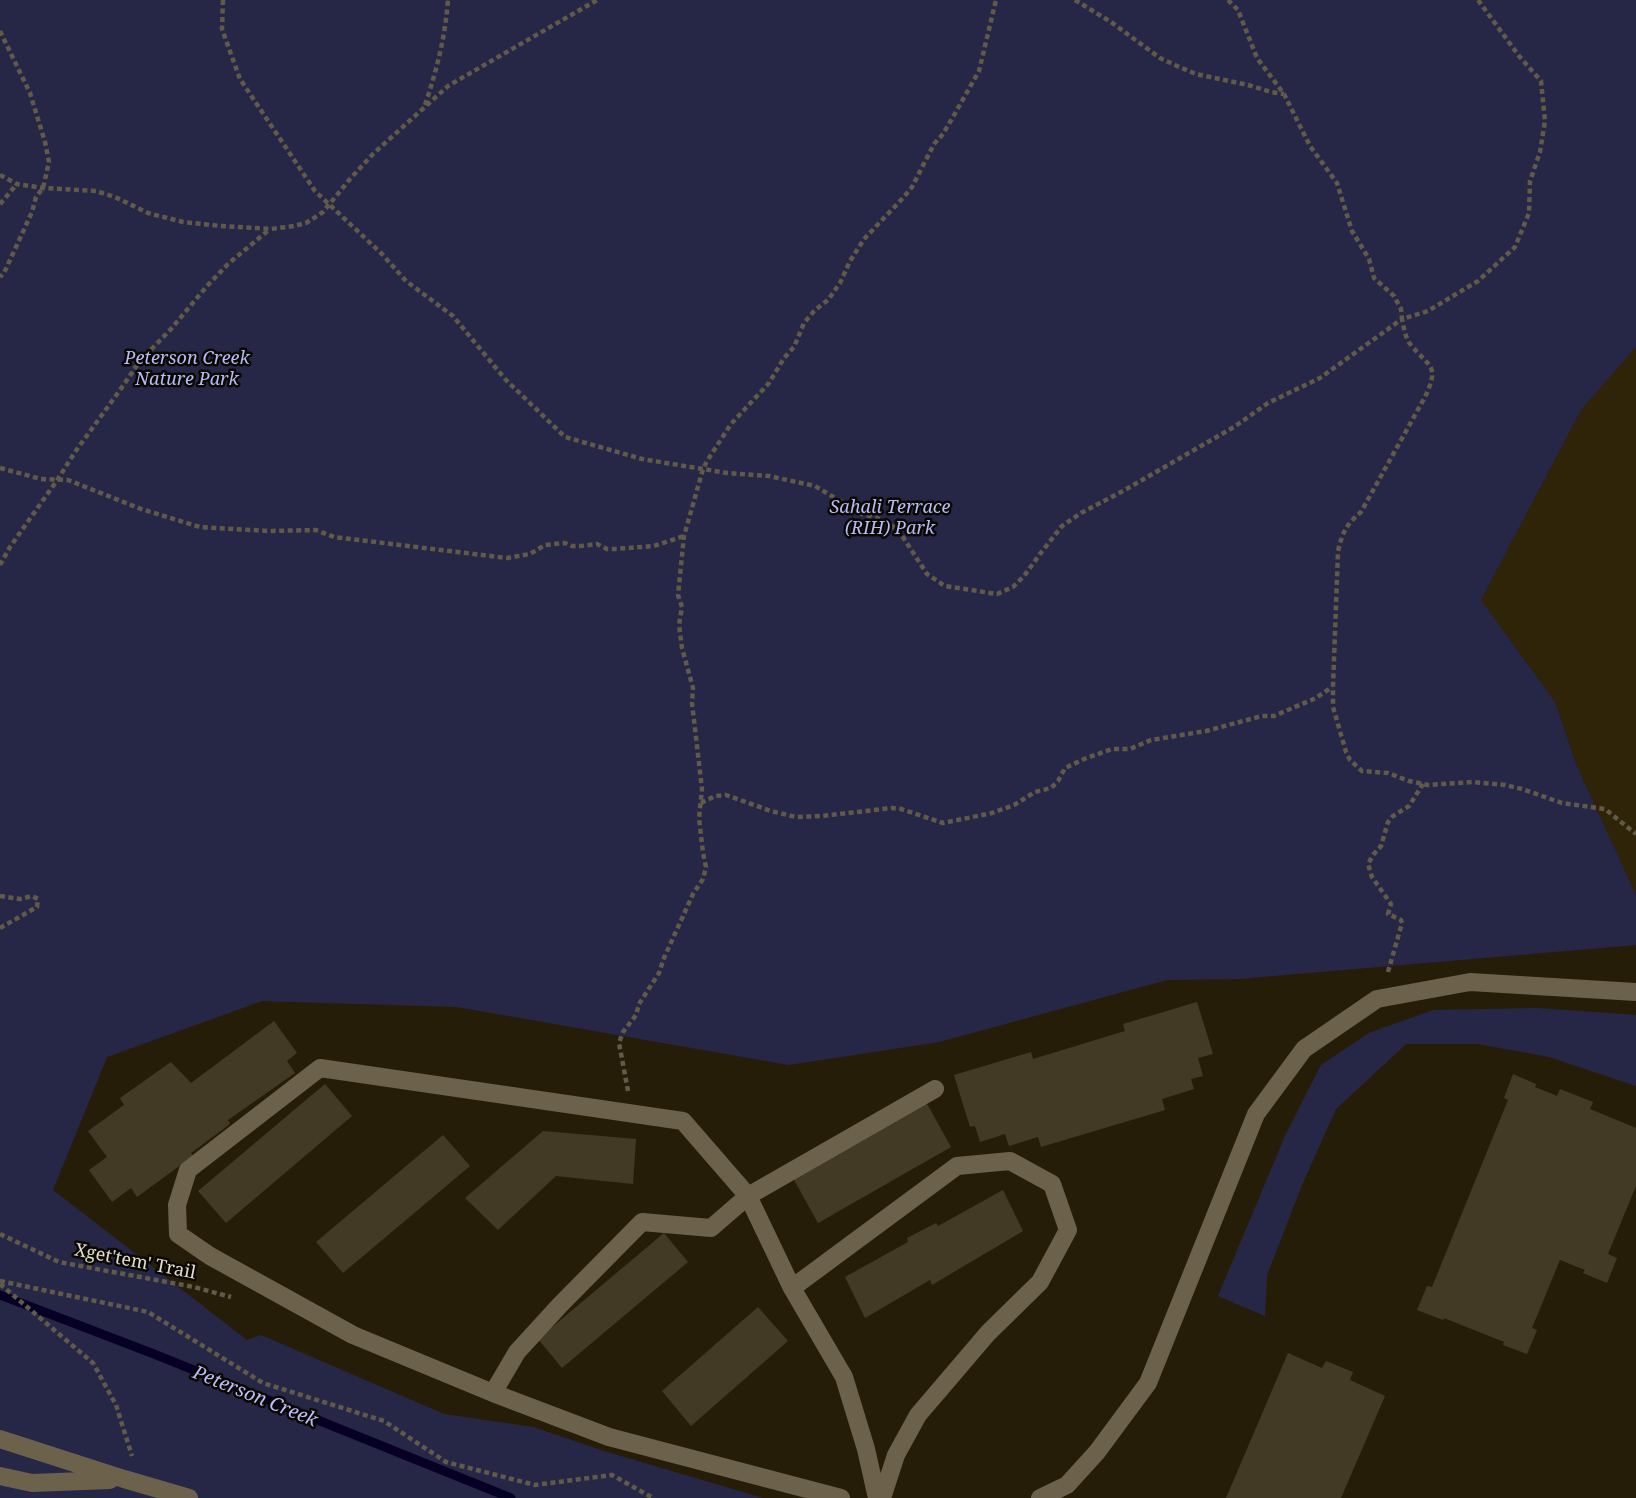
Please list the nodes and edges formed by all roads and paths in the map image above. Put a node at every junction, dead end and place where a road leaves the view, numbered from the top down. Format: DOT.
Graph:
graph roads {
  1 [pos="223,0"];
  2 [pos="447,0"];
  3 [pos="597,0"];
  4 [pos="996,0"];
  5 [pos="1075,0"];
  6 [pos="1228,0"];
  7 [pos="1478,0"];
  8 [pos="0,31"];
  9 [pos="1284,94"];
  10 [pos="424,108"];
  11 [pos="0,175"];
  12 [pos="17,184"];
  13 [pos="43,188"];
  14 [pos="328,203"];
  15 [pos="0,204"];
  16 [pos="271,229"];
  17 [pos="0,277"];
  18 [pos="1402,319"];
  19 [pos="0,468"];
  20 [pos="704,469"];
  21 [pos="58,480"];
  22 [pos="684,536"];
  23 [pos="0,565"];
  24 [pos="1332,687"];
  25 [pos="1423,784"];
  26 [pos="701,803"];
  27 [pos="1636,834"];
  28 [pos="0,897"];
  29 [pos="0,928"];
  30 [pos="1636,992"];
  31 [pos="1384,998"];
  32 [pos="936,1089"];
  33 [pos="633,1114"];
  34 [pos="748,1196"];
  35 [pos="0,1234"];
  36 [pos="0,1283"];
  37 [pos="792,1288"];
  38 [pos="270,1290"];
  39 [pos="493,1394"];
  40 [pos="0,1439"];
  41 [pos="0,1476"];
  42 [pos="132,1481"];
  43 [pos="189,1498"];
  44 [pos="653,1498"];
  45 [pos="841,1498"];
  46 [pos="880,1498"];
  47 [pos="1040,1498"];
  1 -- 14 [label="path"];
  2 -- 10 [label="path"];
  3 -- 10 [label="path"];
  4 -- 20 [label="path"];
  5 -- 9 [label="path"];
  6 -- 9 [label="path"];
  7 -- 18 [label="path"];
  8 -- 13 [label="path"];
  9 -- 18 [label="path"];
  10 -- 14 [label="path"];
  11 -- 12 [label="path"];
  12 -- 13 [label="path"];
  12 -- 15 [label="path"];
  13 -- 16 [label="path"];
  13 -- 17 [label="path"];
  14 -- 16 [label="path"];
  14 -- 20 [label="path"];
  16 -- 21 [label="path"];
  18 -- 20 [label="path"];
  18 -- 24 [label="path"];
  19 -- 21 [label="path"];
  20 -- 22 [label="path"];
  21 -- 22 [label="path"];
  21 -- 23 [label="path"];
  22 -- 26 [label="path"];
  24 -- 25 [label="path"];
  24 -- 26 [label="path"];
  25 -- 27 [label="path"];
  25 -- 31 [label="path"];
  26 -- 33 [label="path"];
  28 -- 29 [label="path"];
  30 -- 31 [label="lane"];
  31 -- 47 [label="lane"];
  32 -- 34 [label="lane"];
  33 -- 34 [label="lane"];
  33 -- 38 [label="lane"];
  34 -- 37 [label="lane"];
  34 -- 39 [label="lane"];
  35 -- 38 [label="path, Xget'tem' Trail"];
  36 -- 42 [label="path"];
  36 -- 44 [label="path"];
  37 -- 46 [label="lane"];
  37 -- 46 [label="lane"];
  38 -- 39 [label="lane"];
  39 -- 45 [label="lane"];
  40 -- 42 [label="lane"];
  41 -- 42 [label="lane"];
  42 -- 43 [label="lane"];
}
